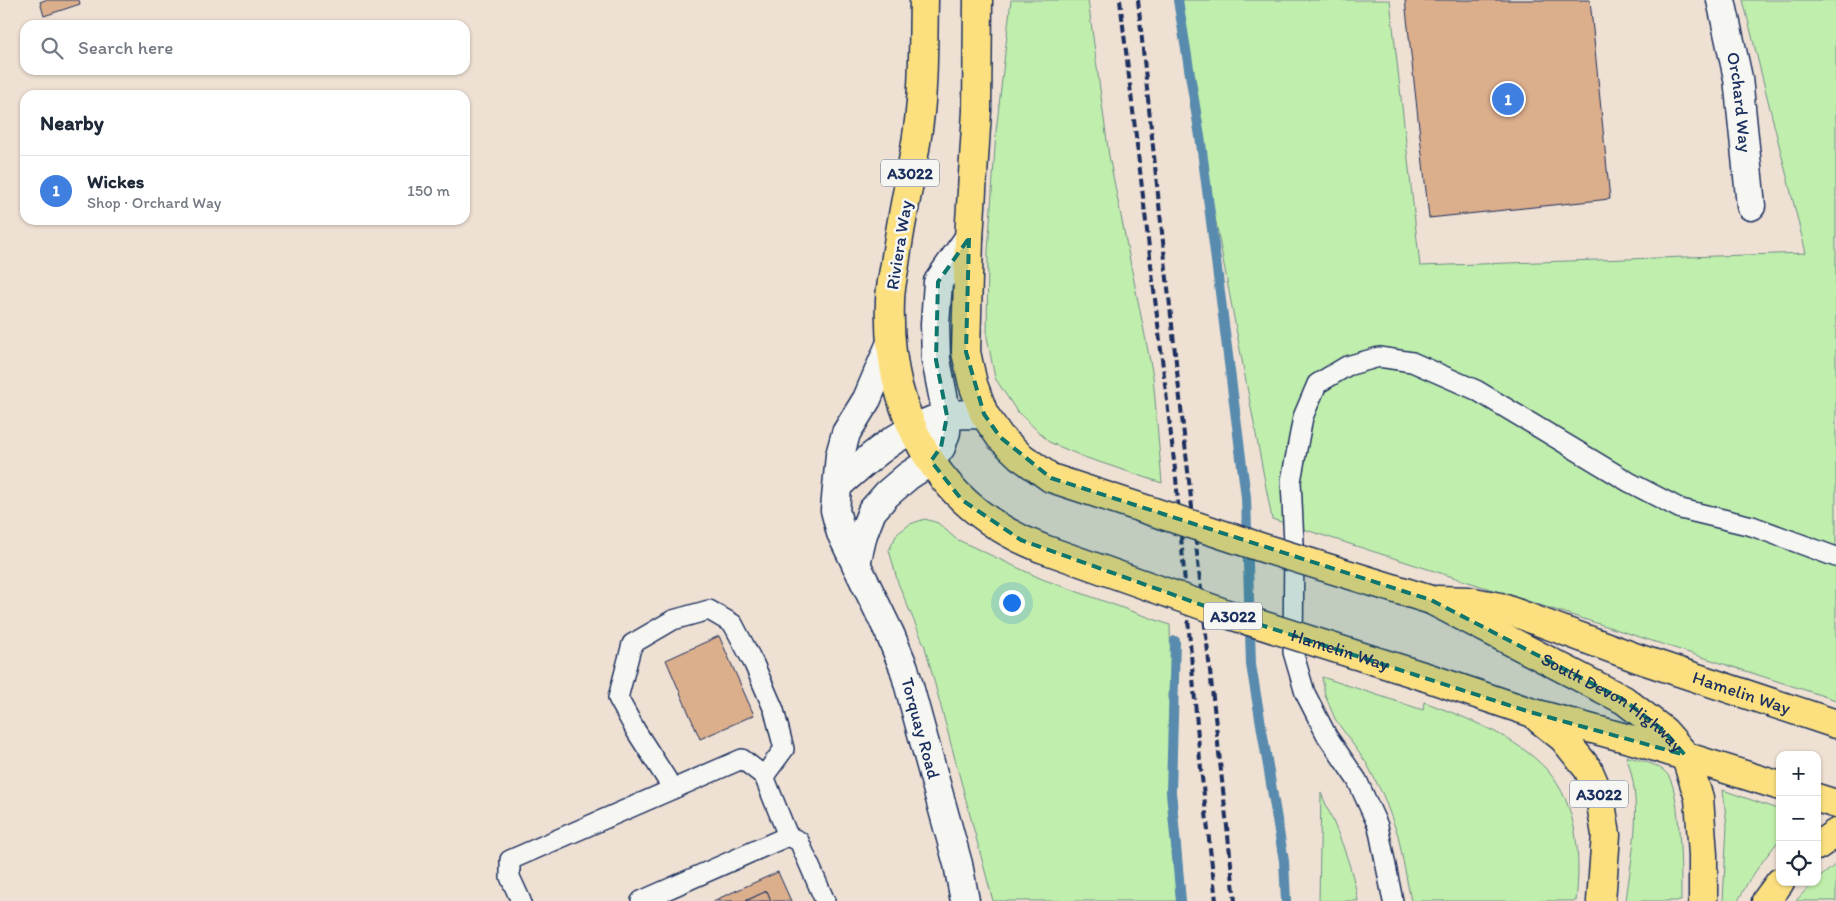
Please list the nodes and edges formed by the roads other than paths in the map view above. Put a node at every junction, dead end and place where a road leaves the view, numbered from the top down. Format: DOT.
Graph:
graph roads {
  1 [pos="924,0"];
  2 [pos="978,0"];
  3 [pos="1721,0"];
  4 [pos="1751,206"];
  5 [pos="969,238"];
  6 [pos="890,345"];
  7 [pos="984,414"];
  8 [pos="947,416"];
  9 [pos="913,428"];
  10 [pos="931,461"];
  11 [pos="838,485"];
  12 [pos="1836,557"];
  13 [pos="856,564"];
  14 [pos="1430,600"];
  15 [pos="1530,712"];
  16 [pos="1836,724"];
  17 [pos="1685,755"];
  18 [pos="764,776"];
  19 [pos="1776,785"];
  20 [pos="674,789"];
  21 [pos="1821,799"];
  22 [pos="1836,804"];
  23 [pos="1836,833"];
  24 [pos="788,836"];
  25 [pos="1821,843"];
  26 [pos="1777,886"];
  27 [pos="521,901"];
  28 [pos="641,901"];
  29 [pos="825,901"];
  30 [pos="965,901"];
  31 [pos="1393,901"];
  32 [pos="1601,901"];
  33 [pos="1703,901"];
  34 [pos="1766,901"];
  1 -- 6 [label="main road, Riviera Way / A3022"];
  2 -- 5 [label="main road"];
  3 -- 4 [label="street, Orchard Way"];
  5 -- 7 [label="main road"];
  5 -- 8 [label="street"];
  6 -- 9 [label="main road, Riviera Way / A3022"];
  6 -- 11 [label="street, Torquay Road"];
  7 -- 8 [label="street"];
  7 -- 14 [label="main road, Hamelin Way, bridge"];
  8 -- 9 [label="street"];
  8 -- 10 [label="street"];
  9 -- 10 [label="main road, A3022"];
  9 -- 11 [label="street"];
  10 -- 13 [label="street"];
  10 -- 15 [label="main road, Hamelin Way / A3022, bridge"];
  11 -- 13 [label="street, Torquay Road"];
  12 -- 31 [label="lane"];
  13 -- 30 [label="street, Torquay Road"];
  14 -- 16 [label="main road, Hamelin Way"];
  14 -- 17 [label="main road, South Devon Highway"];
  15 -- 17 [label="main road, Hamelin Way / A3022"];
  15 -- 32 [label="main road, A3022"];
  17 -- 19 [label="main road, Hamelin Way / A3022"];
  17 -- 33 [label="main road, South Devon Highway"];
  18 -- 20 [label="lane"];
  18 -- 20 [label="lane"];
  18 -- 24 [label="lane"];
  20 -- 27 [label="lane"];
  21 -- 22 [label="main road"];
  23 -- 25 [label="main road"];
  24 -- 28 [label="lane"];
  24 -- 29 [label="lane"];
  26 -- 34 [label="main road"];
}
